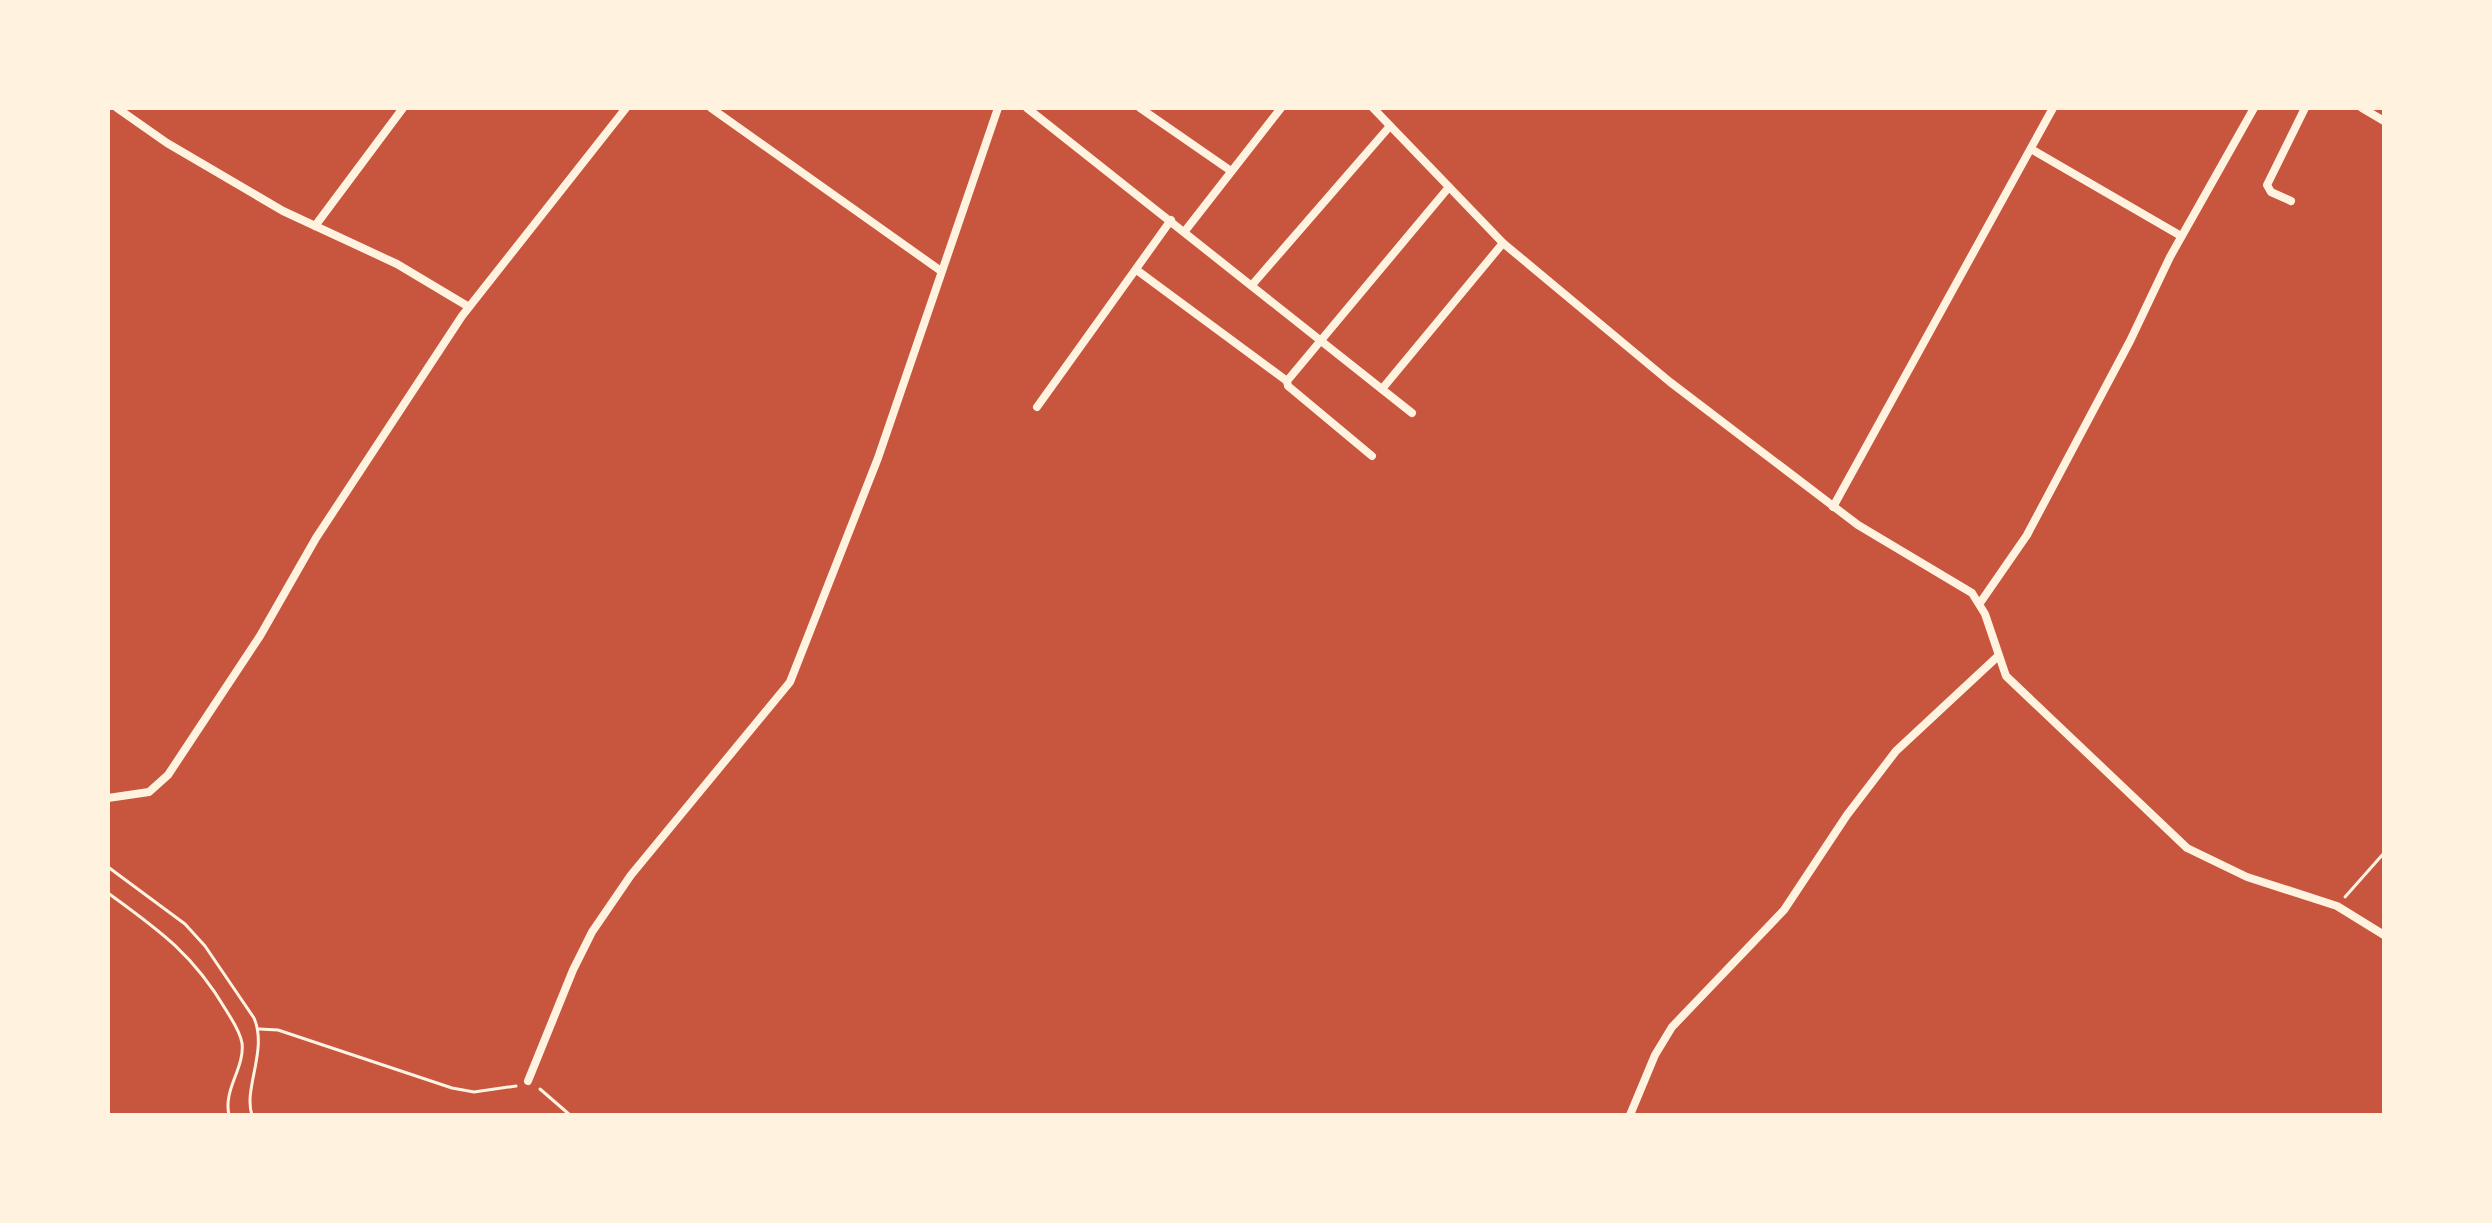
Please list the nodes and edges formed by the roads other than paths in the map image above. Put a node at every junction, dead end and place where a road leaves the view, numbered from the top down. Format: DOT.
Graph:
graph roads {
  1 [pos="117,108"];
  2 [pos="403,108"];
  3 [pos="626,108"];
  4 [pos="711,108"];
  5 [pos="987,108"];
  6 [pos="1027,108"];
  7 [pos="1140,108"];
  8 [pos="1281,108"];
  9 [pos="1373,108"];
  10 [pos="2053,108"];
  11 [pos="2254,108"];
  12 [pos="2305,108"];
  13 [pos="2362,108"];
  14 [pos="997,111"];
  15 [pos="2383,119"];
  16 [pos="1390,126"];
  17 [pos="2031,149"];
  18 [pos="1231,171"];
  19 [pos="1449,187"];
  20 [pos="2291,201"];
  21 [pos="1171,220"];
  22 [pos="315,226"];
  23 [pos="1185,231"];
  24 [pos="2181,236"];
  25 [pos="1503,243"];
  26 [pos="941,271"];
  27 [pos="1138,271"];
  28 [pos="1252,285"];
  29 [pos="469,307"];
  30 [pos="1320,340"];
  31 [pos="1287,381"];
  32 [pos="1382,389"];
  33 [pos="1037,407"];
  34 [pos="1412,413"];
  35 [pos="1372,456"];
  36 [pos="1833,507"];
  37 [pos="1980,603"];
  38 [pos="1997,657"];
  39 [pos="108,798"];
  40 [pos="2384,935"];
  41 [pos="528,1081"];
  42 [pos="1630,1115"];
  1 -- 22 [label="street"];
  2 -- 22 [label="street"];
  3 -- 29 [label="street"];
  4 -- 26 [label="street"];
  5 -- 14 [label="street"];
  6 -- 21 [label="street"];
  7 -- 18 [label="street"];
  8 -- 18 [label="street"];
  9 -- 16 [label="street"];
  10 -- 17 [label="street"];
  11 -- 24 [label="street"];
  12 -- 20 [label="street"];
  13 -- 15 [label="street"];
  14 -- 26 [label="street"];
  16 -- 19 [label="street"];
  16 -- 28 [label="street"];
  17 -- 24 [label="street"];
  17 -- 36 [label="street"];
  18 -- 23 [label="street"];
  19 -- 25 [label="street"];
  19 -- 30 [label="street"];
  21 -- 23 [label="street"];
  21 -- 27 [label="street"];
  22 -- 29 [label="street"];
  23 -- 28 [label="street"];
  24 -- 37 [label="street"];
  25 -- 32 [label="street"];
  25 -- 36 [label="street"];
  26 -- 41 [label="street"];
  27 -- 31 [label="street"];
  27 -- 33 [label="street"];
  28 -- 30 [label="street"];
  29 -- 39 [label="street"];
  30 -- 31 [label="street"];
  30 -- 32 [label="street"];
  31 -- 35 [label="street"];
  32 -- 34 [label="street"];
  36 -- 37 [label="street"];
  37 -- 38 [label="street"];
  38 -- 40 [label="street"];
  38 -- 42 [label="street"];
}
